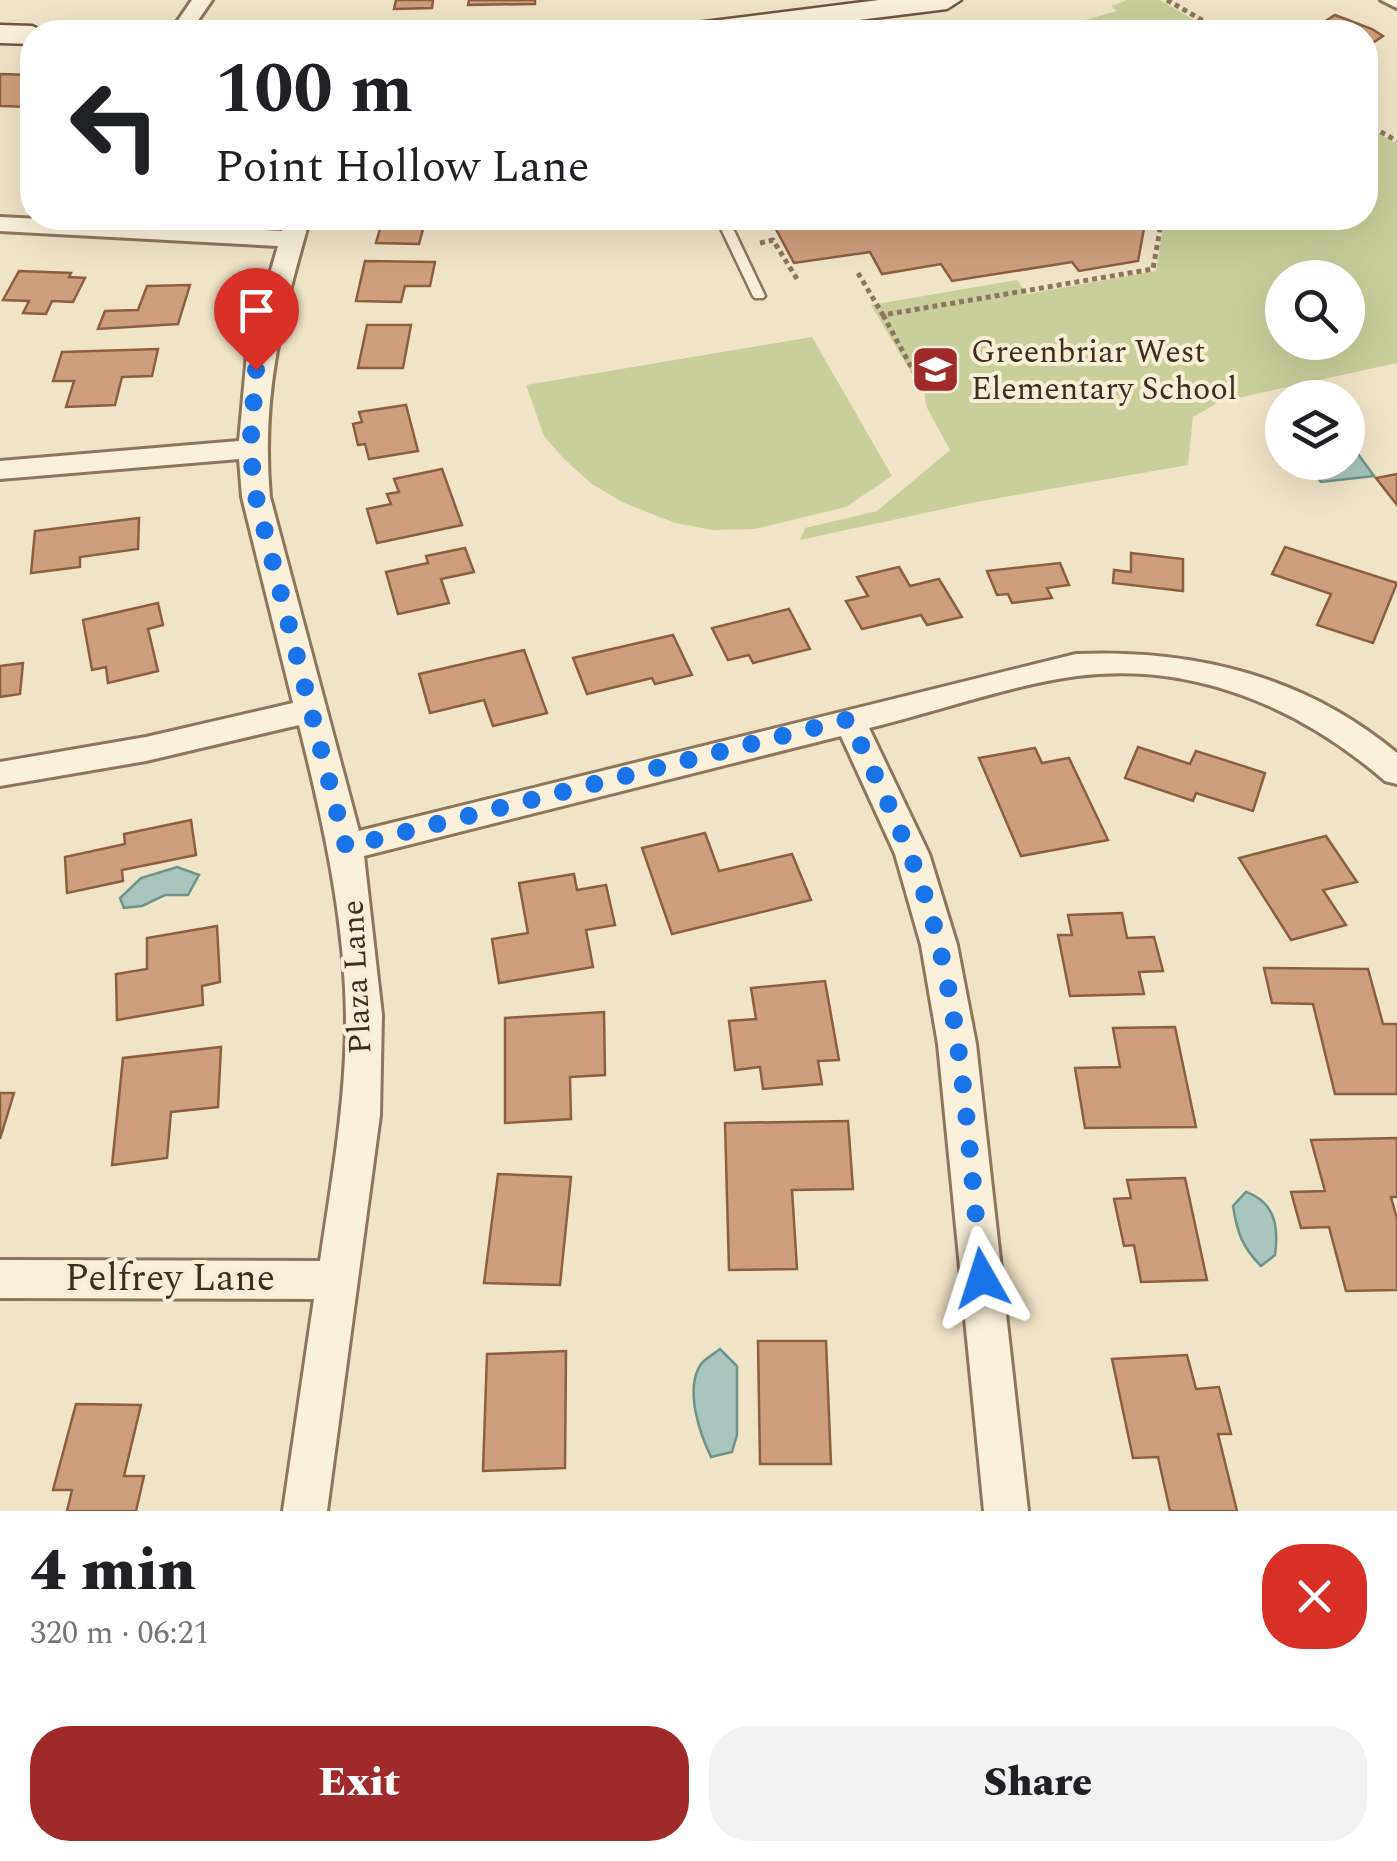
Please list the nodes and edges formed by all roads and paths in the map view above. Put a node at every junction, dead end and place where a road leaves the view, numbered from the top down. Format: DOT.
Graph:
graph roads {
  1 [pos="947,0"];
  2 [pos="1168,0"];
  3 [pos="790,20"];
  4 [pos="1202,20"];
  5 [pos="294,230"];
  6 [pos="728,230"];
  7 [pos="1160,230"];
  8 [pos="748,246"];
  9 [pos="858,272"];
  10 [pos="797,279"];
  11 [pos="759,296"];
  12 [pos="884,315"];
  13 [pos="922,385"];
  14 [pos="250,449"];
  15 [pos="0,470"];
  16 [pos="310,710"];
  17 [pos="849,719"];
  18 [pos="1397,772"];
  19 [pos="0,774"];
  20 [pos="346,847"];
  21 [pos="0,1278"];
  22 [pos="339,1280"];
  23 [pos="305,1511"];
  24 [pos="1006,1511"];
  1 -- 3 [label="street"];
  2 -- 4 [label="path"];
  5 -- 14 [label="street, Plaza Lane"];
  6 -- 11 [label="lane"];
  7 -- 12 [label="path"];
  8 -- 10 [label="path"];
  9 -- 12 [label="path"];
  12 -- 13 [label="path"];
  14 -- 15 [label="street"];
  14 -- 16 [label="street, Plaza Lane"];
  16 -- 19 [label="street"];
  16 -- 20 [label="street, Plaza Lane"];
  17 -- 18 [label="street"];
  17 -- 20 [label="street"];
  17 -- 24 [label="street"];
  20 -- 22 [label="street, Plaza Lane"];
  21 -- 22 [label="street, Pelfrey Lane"];
  22 -- 23 [label="street, Plaza Lane"];
}
